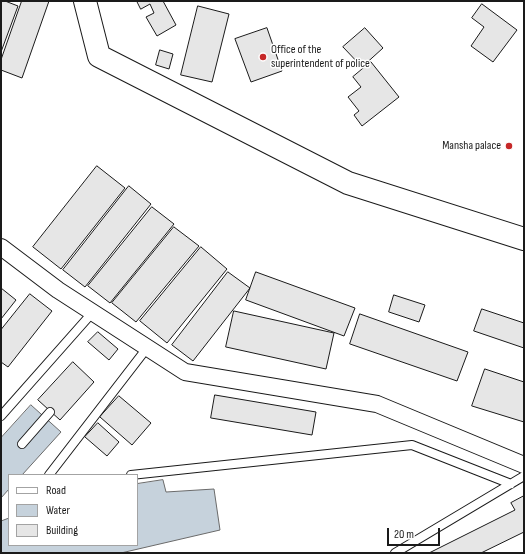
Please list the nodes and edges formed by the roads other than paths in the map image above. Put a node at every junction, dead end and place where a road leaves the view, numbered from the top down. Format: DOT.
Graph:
graph roads {
  1 [pos="85,1"];
  2 [pos="524,239"];
  3 [pos="1,246"];
  4 [pos="93,312"];
  5 [pos="148,348"];
  6 [pos="50,412"];
  7 [pos="1,416"];
  8 [pos="22,444"];
  9 [pos="524,465"];
  10 [pos="50,474"];
  11 [pos="138,474"];
  12 [pos="524,476"];
  13 [pos="511,484"];
  14 [pos="395,553"];
  1 -- 2 [label="street"];
  3 -- 4 [label="street"];
  4 -- 5 [label="street"];
  4 -- 7 [label="lane"];
  5 -- 9 [label="street"];
  5 -- 10 [label="lane"];
  6 -- 8 [label="lane"];
  11 -- 13 [label="lane"];
  12 -- 13 [label="lane"];
  13 -- 14 [label="lane"];
}
